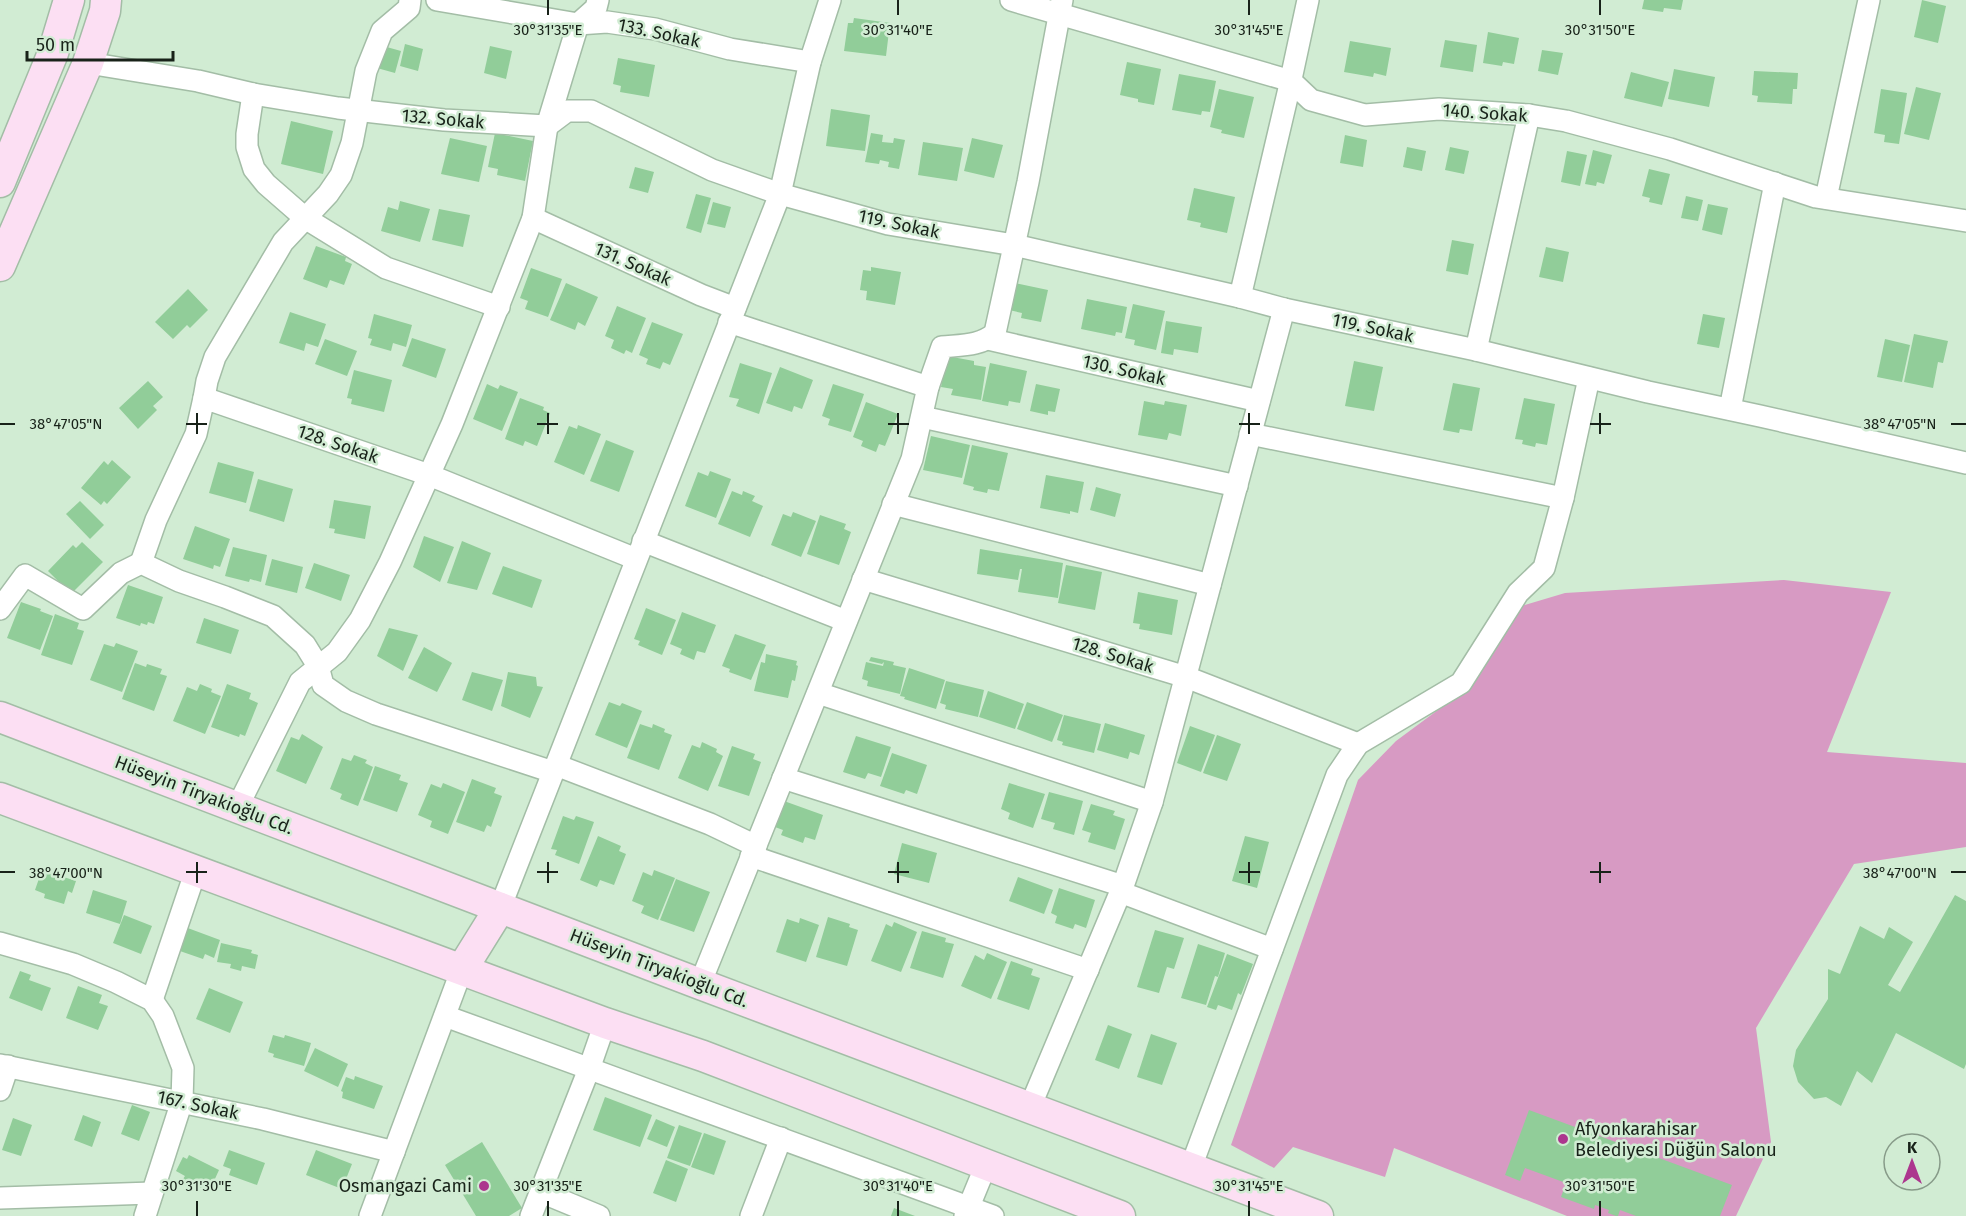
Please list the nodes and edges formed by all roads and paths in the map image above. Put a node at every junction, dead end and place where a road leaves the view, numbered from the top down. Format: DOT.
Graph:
graph roads {
  1 [pos="69,0"];
  2 [pos="106,0"];
  3 [pos="410,0"];
  4 [pos="437,0"];
  5 [pos="598,0"];
  6 [pos="830,0"];
  7 [pos="1011,0"];
  8 [pos="1308,0"];
  9 [pos="1869,0"];
  10 [pos="1061,7"];
  11 [pos="578,24"];
  12 [pos="810,62"];
  13 [pos="88,63"];
  14 [pos="1291,81"];
  15 [pos="253,94"];
  16 [pos="358,110"];
  17 [pos="1529,115"];
  18 [pos="547,126"];
  19 [pos="0,182"];
  20 [pos="1774,183"];
  21 [pos="780,194"];
  22 [pos="1826,198"];
  23 [pos="305,218"];
  24 [pos="533,218"];
  25 [pos="1966,221"];
  26 [pos="1014,245"];
  27 [pos="0,266"];
  28 [pos="1240,297"];
  29 [pos="499,306"];
  30 [pos="1284,309"];
  31 [pos="732,315"];
  32 [pos="988,339"];
  33 [pos="1476,350"];
  34 [pos="1589,378"];
  35 [pos="928,387"];
  36 [pos="204,398"];
  37 [pos="1259,401"];
  38 [pos="1730,410"];
  39 [pos="922,417"];
  40 [pos="1251,434"];
  41 [pos="1966,463"];
  42 [pos="429,475"];
  43 [pos="1237,486"];
  44 [pos="1563,498"];
  45 [pos="894,504"];
  46 [pos="640,550"];
  47 [pos="141,564"];
  48 [pos="863,579"];
  49 [pos="1210,585"];
  50 [pos="0,609"];
  51 [pos="846,621"];
  52 [pos="318,666"];
  53 [pos="1186,677"];
  54 [pos="818,693"];
  55 [pos="0,717"];
  56 [pos="1358,744"];
  57 [pos="555,768"];
  58 [pos="783,778"];
  59 [pos="0,798"];
  60 [pos="1152,802"];
  61 [pos="237,808"];
  62 [pos="754,851"];
  63 [pos="196,870"];
  64 [pos="1122,889"];
  65 [pos="500,908"];
  66 [pos="0,943"];
  67 [pos="1272,949"];
  68 [pos="462,969"];
  69 [pos="1088,970"];
  70 [pos="700,984"];
  71 [pos="152,1000"];
  72 [pos="445,1016"];
  73 [pos="605,1023"];
  74 [pos="4,1066"];
  75 [pos="589,1069"];
  76 [pos="0,1090"];
  77 [pos="182,1101"];
  78 [pos="1030,1107"];
  79 [pos="781,1138"];
  80 [pos="394,1152"];
  81 [pos="986,1165"];
  82 [pos="1191,1167"];
  83 [pos="541,1192"];
  84 [pos="152,1193"];
  85 [pos="0,1198"];
  86 [pos="966,1211"];
  87 [pos="576,1212"];
  88 [pos="145,1216"];
  89 [pos="370,1216"];
  90 [pos="531,1216"];
  91 [pos="599,1216"];
  92 [pos="751,1216"];
  93 [pos="993,1216"];
  94 [pos="1120,1216"];
  95 [pos="1318,1216"];
  1 -- 19 [label="street"];
  2 -- 13 [label="street"];
  3 -- 16 [label="street"];
  4 -- 11 [label="street, 133. Sokak"];
  5 -- 11 [label="street"];
  6 -- 12 [label="street"];
  7 -- 10 [label="street, 140. Sokak"];
  8 -- 14 [label="street"];
  9 -- 22 [label="street"];
  10 -- 14 [label="street, 140. Sokak"];
  10 -- 26 [label="street"];
  11 -- 12 [label="street, 133. Sokak"];
  11 -- 18 [label="street"];
  12 -- 21 [label="street"];
  13 -- 15 [label="street, 132. Sokak"];
  13 -- 27 [label="street"];
  14 -- 17 [label="street, 140. Sokak"];
  14 -- 28 [label="street"];
  15 -- 16 [label="street, 132. Sokak"];
  15 -- 23 [label="street"];
  16 -- 18 [label="street, 132. Sokak"];
  16 -- 23 [label="street"];
  17 -- 20 [label="street, 140. Sokak"];
  17 -- 33 [label="street"];
  18 -- 21 [label="street"];
  18 -- 24 [label="street"];
  20 -- 22 [label="street, 140. Sokak"];
  20 -- 38 [label="street"];
  21 -- 26 [label="street, 119. Sokak"];
  21 -- 31 [label="street"];
  22 -- 25 [label="street, 140. Sokak"];
  23 -- 29 [label="street"];
  23 -- 36 [label="street"];
  24 -- 29 [label="street"];
  24 -- 31 [label="street, 131. Sokak"];
  26 -- 28 [label="street, 119. Sokak"];
  26 -- 32 [label="street"];
  28 -- 30 [label="street, 119. Sokak"];
  29 -- 42 [label="street"];
  30 -- 33 [label="street, 119. Sokak"];
  30 -- 37 [label="street"];
  31 -- 35 [label="street, 131. Sokak"];
  31 -- 46 [label="street"];
  32 -- 35 [label="street"];
  32 -- 37 [label="street, 130. Sokak"];
  33 -- 34 [label="street, 119. Sokak"];
  34 -- 38 [label="street, 119. Sokak"];
  34 -- 44 [label="street"];
  35 -- 39 [label="street"];
  36 -- 42 [label="street, 128. Sokak"];
  36 -- 47 [label="street"];
  37 -- 40 [label="street"];
  38 -- 41 [label="street, 119. Sokak"];
  39 -- 43 [label="street"];
  39 -- 45 [label="street"];
  40 -- 43 [label="street"];
  40 -- 44 [label="street"];
  42 -- 46 [label="street, 128. Sokak"];
  42 -- 52 [label="street"];
  43 -- 49 [label="street"];
  44 -- 56 [label="street"];
  45 -- 48 [label="street"];
  45 -- 49 [label="street"];
  46 -- 51 [label="street, 128. Sokak"];
  46 -- 57 [label="street"];
  47 -- 50 [label="street"];
  47 -- 52 [label="street"];
  48 -- 51 [label="street"];
  48 -- 53 [label="street, 128. Sokak"];
  49 -- 53 [label="street"];
  51 -- 54 [label="street"];
  52 -- 57 [label="street"];
  52 -- 61 [label="street"];
  53 -- 56 [label="street, 128. Sokak"];
  53 -- 60 [label="street"];
  54 -- 58 [label="street"];
  54 -- 60 [label="street"];
  55 -- 61 [label="street, Hüseyin Tiryakioğlu Cd."];
  56 -- 67 [label="street"];
  57 -- 62 [label="street"];
  57 -- 65 [label="street"];
  58 -- 62 [label="street"];
  58 -- 64 [label="street"];
  59 -- 63 [label="street"];
  60 -- 64 [label="street"];
  61 -- 65 [label="street, Hüseyin Tiryakioğlu Cd."];
  62 -- 69 [label="street"];
  62 -- 70 [label="street"];
  63 -- 68 [label="street"];
  63 -- 71 [label="street"];
  64 -- 67 [label="street"];
  64 -- 69 [label="street"];
  65 -- 68 [label="street"];
  65 -- 70 [label="street, Hüseyin Tiryakioğlu Cd."];
  66 -- 71 [label="street"];
  67 -- 82 [label="street"];
  68 -- 72 [label="street"];
  68 -- 73 [label="street"];
  69 -- 78 [label="street"];
  70 -- 78 [label="street, Hüseyin Tiryakioğlu Cd."];
  71 -- 77 [label="street"];
  72 -- 75 [label="street"];
  72 -- 80 [label="street"];
  73 -- 75 [label="street"];
  73 -- 81 [label="street"];
  74 -- 76 [label="street"];
  74 -- 77 [label="street, 167. Sokak"];
  75 -- 79 [label="street"];
  75 -- 83 [label="street"];
  77 -- 80 [label="street, 167. Sokak"];
  77 -- 84 [label="street"];
  78 -- 82 [label="street, Hüseyin Tiryakioğlu Cd."];
  79 -- 86 [label="street"];
  79 -- 92 [label="street"];
  80 -- 89 [label="street"];
  81 -- 86 [label="street"];
  81 -- 94 [label="street"];
  82 -- 95 [label="street, Hüseyin Tiryakioğlu Cd."];
  83 -- 87 [label="street"];
  83 -- 90 [label="street"];
  84 -- 85 [label="street"];
  84 -- 88 [label="street"];
  86 -- 93 [label="street"];
  87 -- 91 [label="street"];
}
